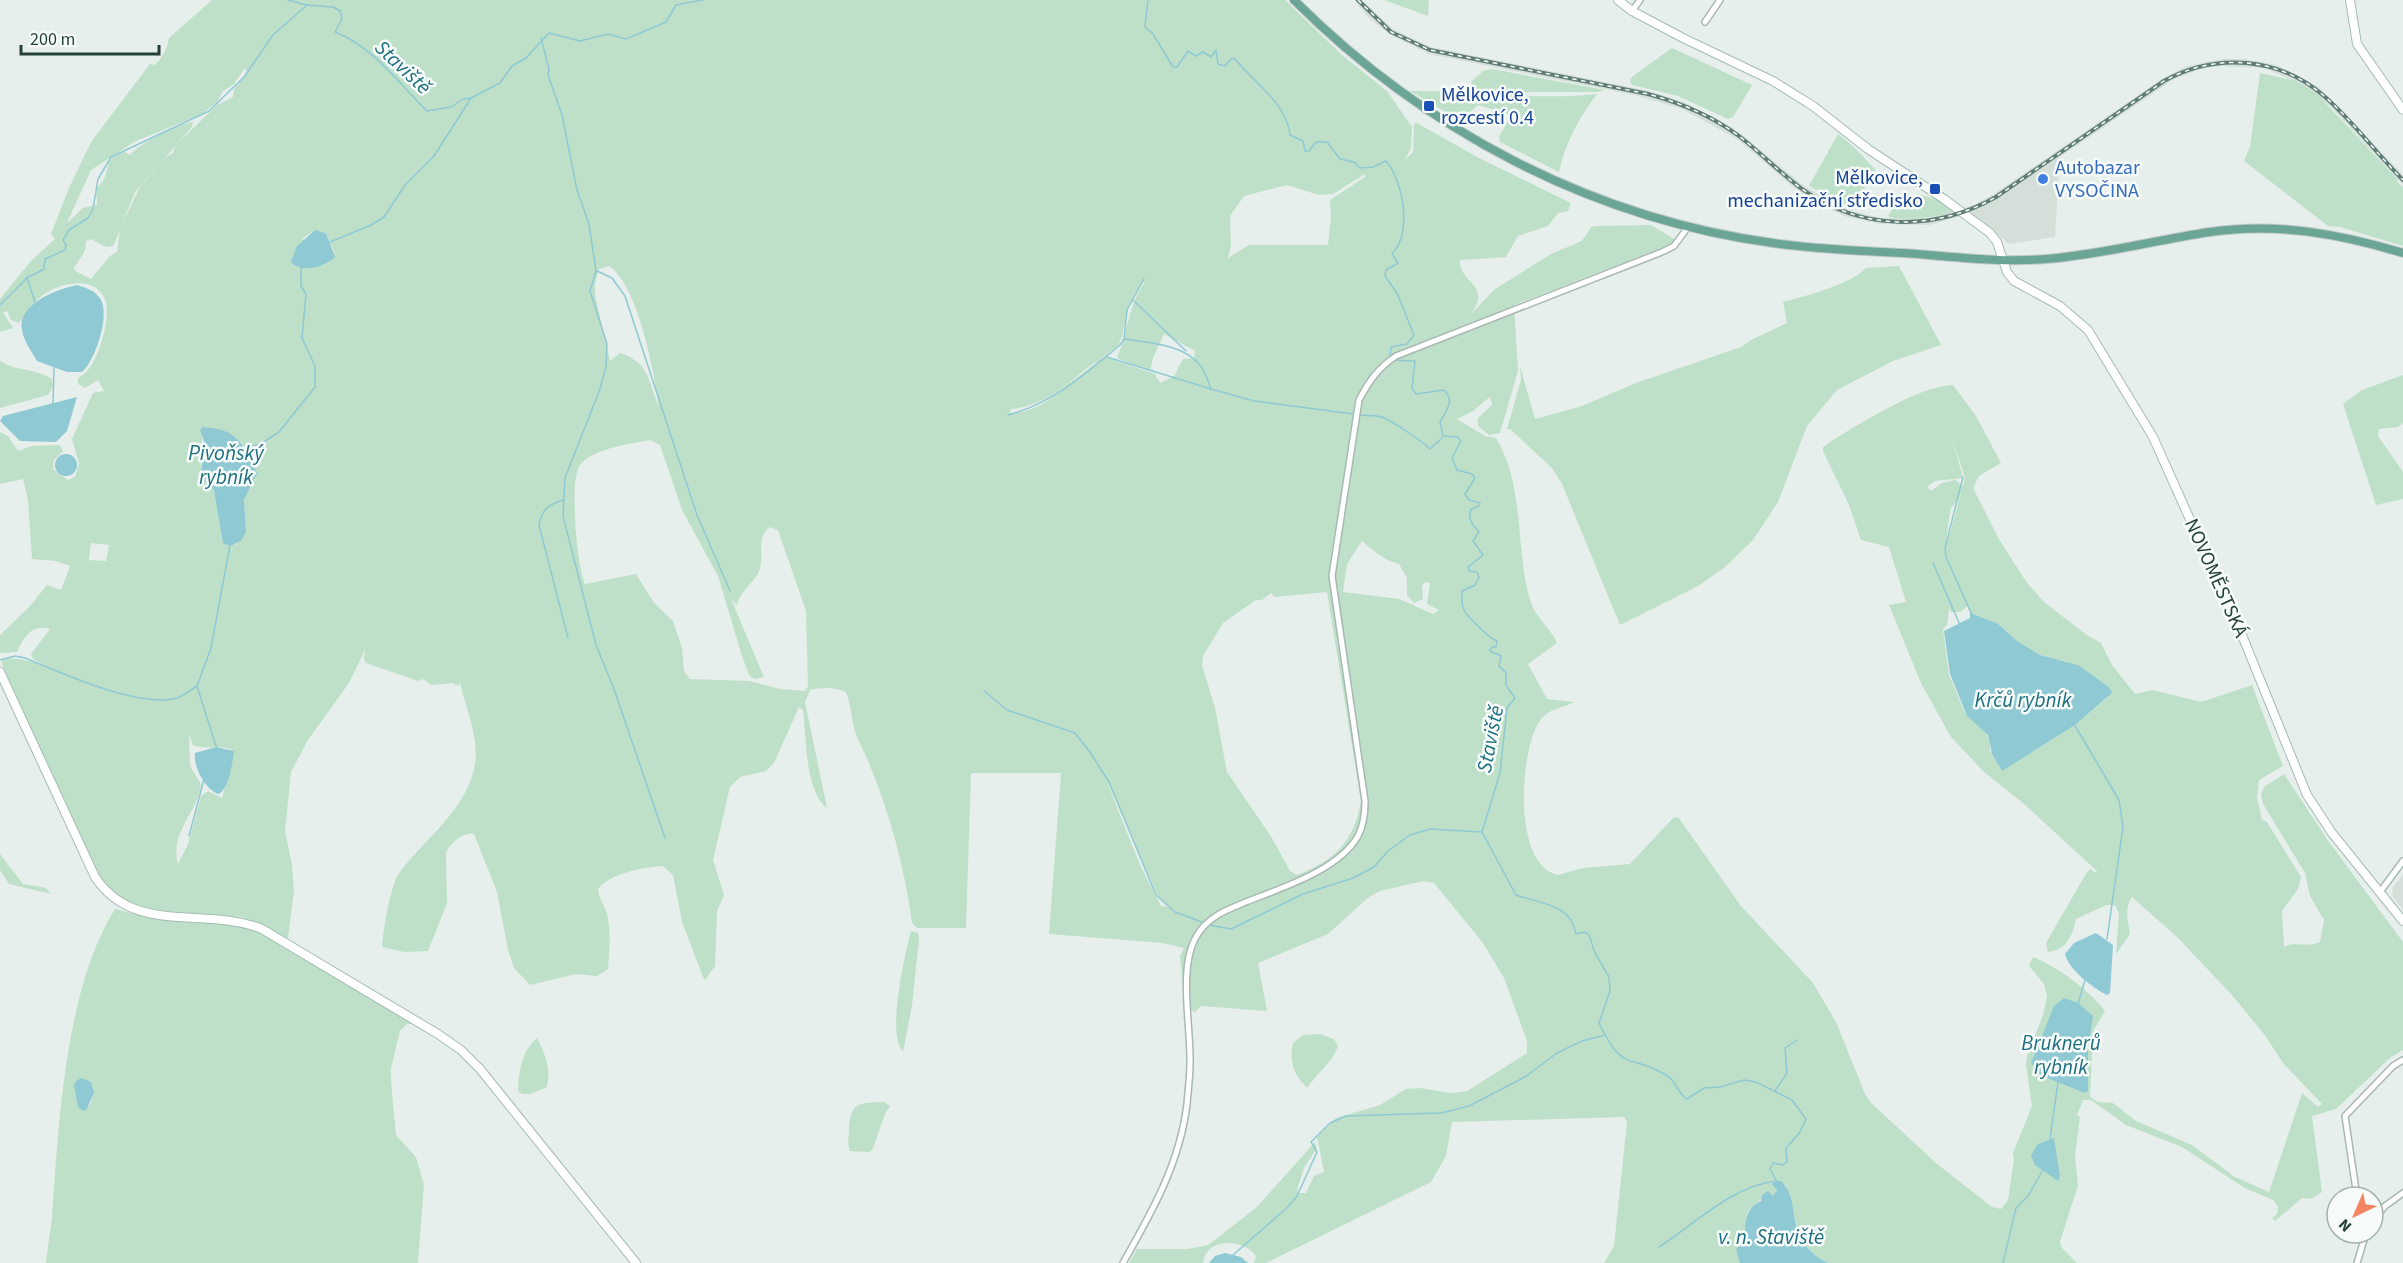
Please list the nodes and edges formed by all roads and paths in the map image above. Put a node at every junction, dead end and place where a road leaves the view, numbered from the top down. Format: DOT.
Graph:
graph roads {
  1 [pos="1294,0"];
  2 [pos="1618,0"];
  3 [pos="1640,0"];
  4 [pos="1720,0"];
  5 [pos="2350,0"];
  6 [pos="1632,11"];
  7 [pos="1705,22"];
  8 [pos="2403,110"];
  9 [pos="1688,226"];
  10 [pos="2403,254"];
  11 [pos="2003,260"];
  12 [pos="0,672"];
  13 [pos="2403,861"];
  14 [pos="2380,892"];
  15 [pos="2403,921"];
  16 [pos="2402,1061"];
  17 [pos="2403,1069"];
  18 [pos="2355,1185"];
  19 [pos="2403,1193"];
  20 [pos="2385,1206"];
  21 [pos="2363,1245"];
  22 [pos="636,1263"];
  23 [pos="1123,1263"];
  24 [pos="2358,1263"];
  1 -- 9 [label="main road"];
  2 -- 6 [label="street, NOVOMĚSTSKÁ"];
  3 -- 6 [label="street"];
  4 -- 7 [label="street"];
  5 -- 8 [label="street"];
  6 -- 11 [label="street, NOVOMĚSTSKÁ"];
  9 -- 11 [label="main road"];
  9 -- 23 [label="street"];
  10 -- 11 [label="main road"];
  11 -- 14 [label="street, NOVOMĚSTSKÁ"];
  12 -- 22 [label="street"];
  13 -- 14 [label="street"];
  14 -- 15 [label="street, NOVOMĚSTSKÁ"];
  16 -- 17 [label="street"];
  16 -- 18 [label="street"];
  19 -- 20 [label="street"];
  21 -- 24 [label="street"];
}
